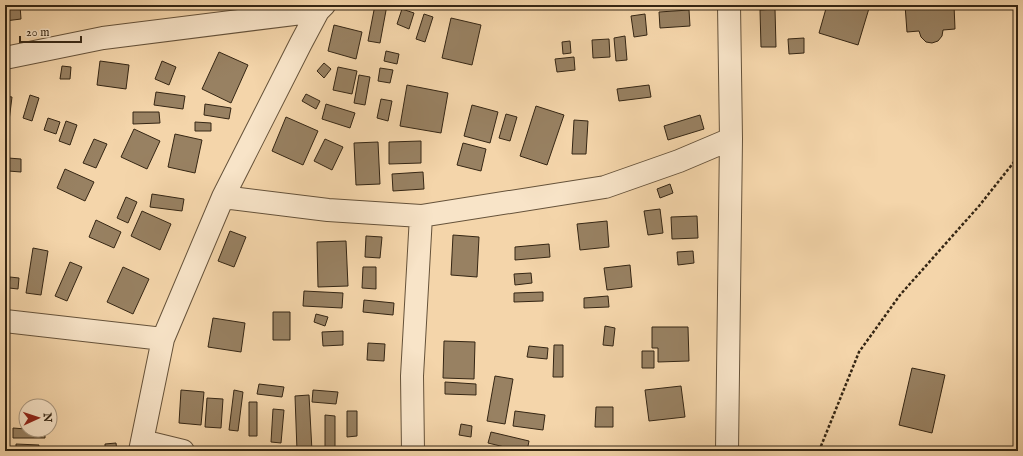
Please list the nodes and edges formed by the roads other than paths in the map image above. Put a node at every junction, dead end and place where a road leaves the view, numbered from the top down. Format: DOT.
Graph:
graph roads {
  1 [pos="729,5"];
  2 [pos="321,8"];
  3 [pos="5,58"];
  4 [pos="731,139"];
  5 [pos="223,197"];
  6 [pos="421,216"];
  7 [pos="5,321"];
  8 [pos="163,340"];
  9 [pos="141,446"];
  10 [pos="184,451"];
  11 [pos="413,451"];
  12 [pos="727,451"];
  1 -- 4 [label="street"];
  2 -- 3 [label="street"];
  2 -- 5 [label="street"];
  4 -- 6 [label="street"];
  4 -- 12 [label="street"];
  5 -- 6 [label="street"];
  5 -- 8 [label="street"];
  6 -- 11 [label="street"];
  7 -- 8 [label="street"];
  8 -- 9 [label="street"];
  9 -- 10 [label="street"];
}
